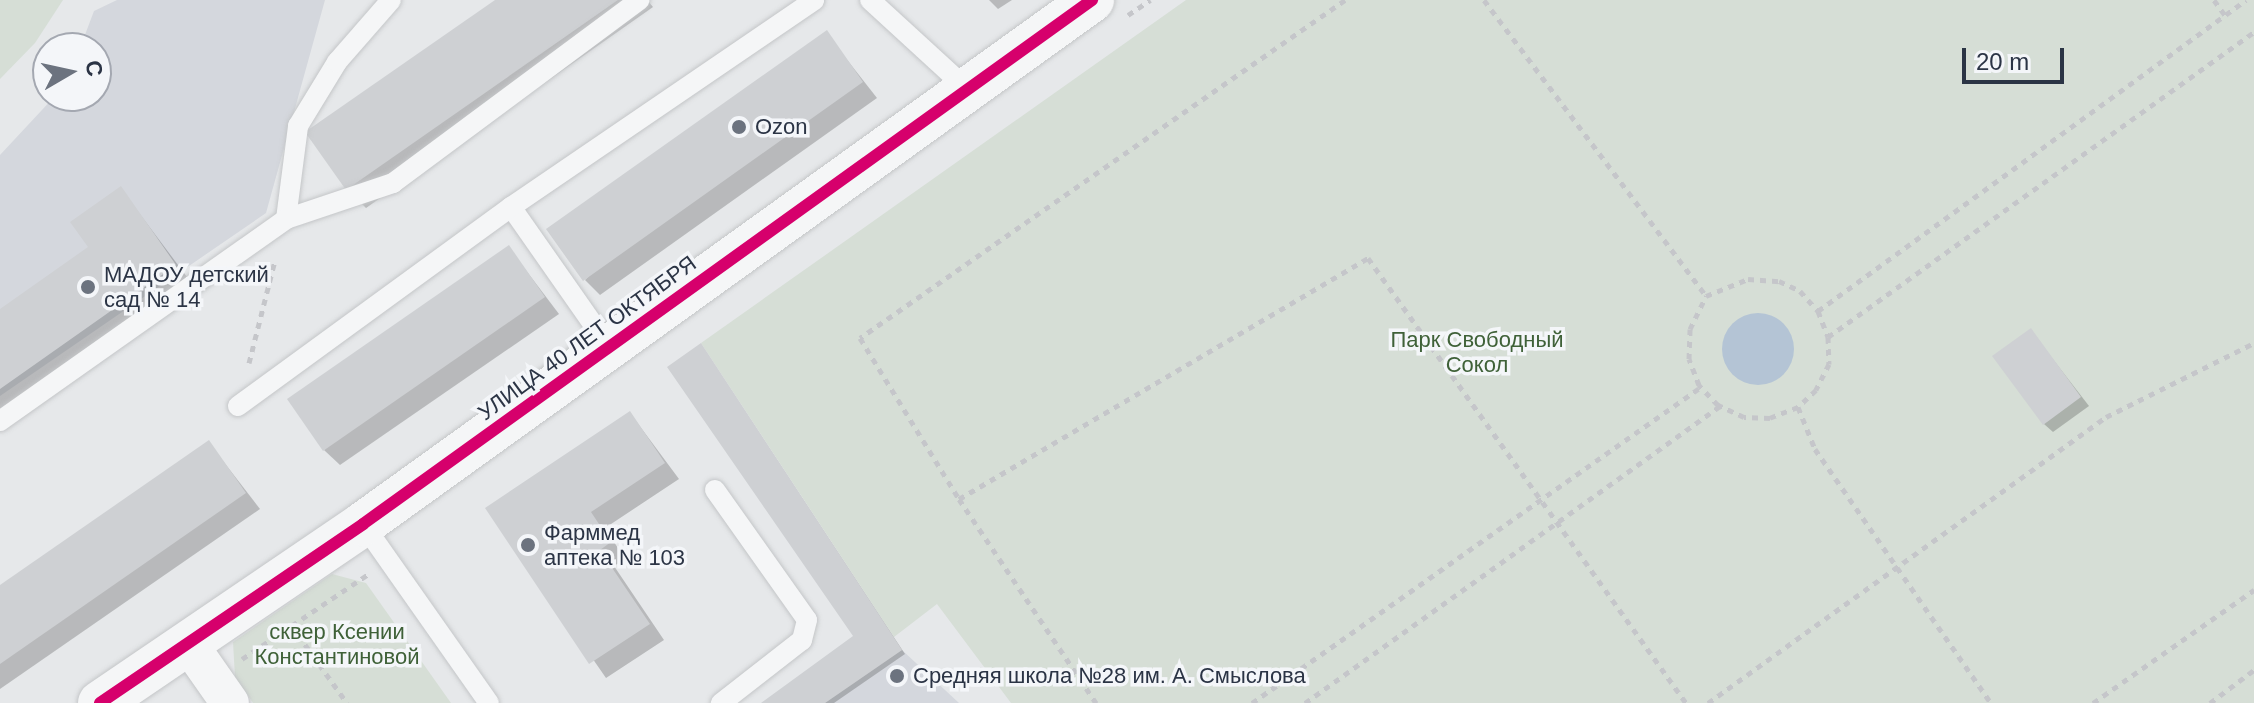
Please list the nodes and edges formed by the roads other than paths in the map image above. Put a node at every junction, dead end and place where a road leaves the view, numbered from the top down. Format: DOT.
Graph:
graph roads {
  1 [pos="391,0"];
  2 [pos="639,0"];
  3 [pos="814,0"];
  4 [pos="870,0"];
  5 [pos="1092,0"];
  6 [pos="967,89"];
  7 [pos="511,207"];
  8 [pos="286,219"];
  9 [pos="609,347"];
  10 [pos="238,406"];
  11 [pos="0,421"];
  12 [pos="715,490"];
  13 [pos="363,524"];
  14 [pos="188,643"];
  15 [pos="222,691"];
  16 [pos="100,703"];
  17 [pos="489,703"];
  18 [pos="721,703"];
  1 -- 8 [label="lane"];
  2 -- 8 [label="lane"];
  3 -- 7 [label="lane"];
  4 -- 6 [label="lane"];
  5 -- 6 [label="street, УЛИЦА 40 ЛЕТ ОКТЯБРЯ"];
  6 -- 9 [label="street, УЛИЦА 40 ЛЕТ ОКТЯБРЯ"];
  7 -- 9 [label="lane"];
  7 -- 10 [label="lane"];
  8 -- 11 [label="lane"];
  9 -- 13 [label="street, УЛИЦА 40 ЛЕТ ОКТЯБРЯ"];
  12 -- 18 [label="lane"];
  13 -- 14 [label="street, УЛИЦА 40 ЛЕТ ОКТЯБРЯ"];
  13 -- 17 [label="lane"];
  14 -- 15 [label="street"];
  14 -- 16 [label="street, УЛИЦА 40 ЛЕТ ОКТЯБРЯ"];
}
